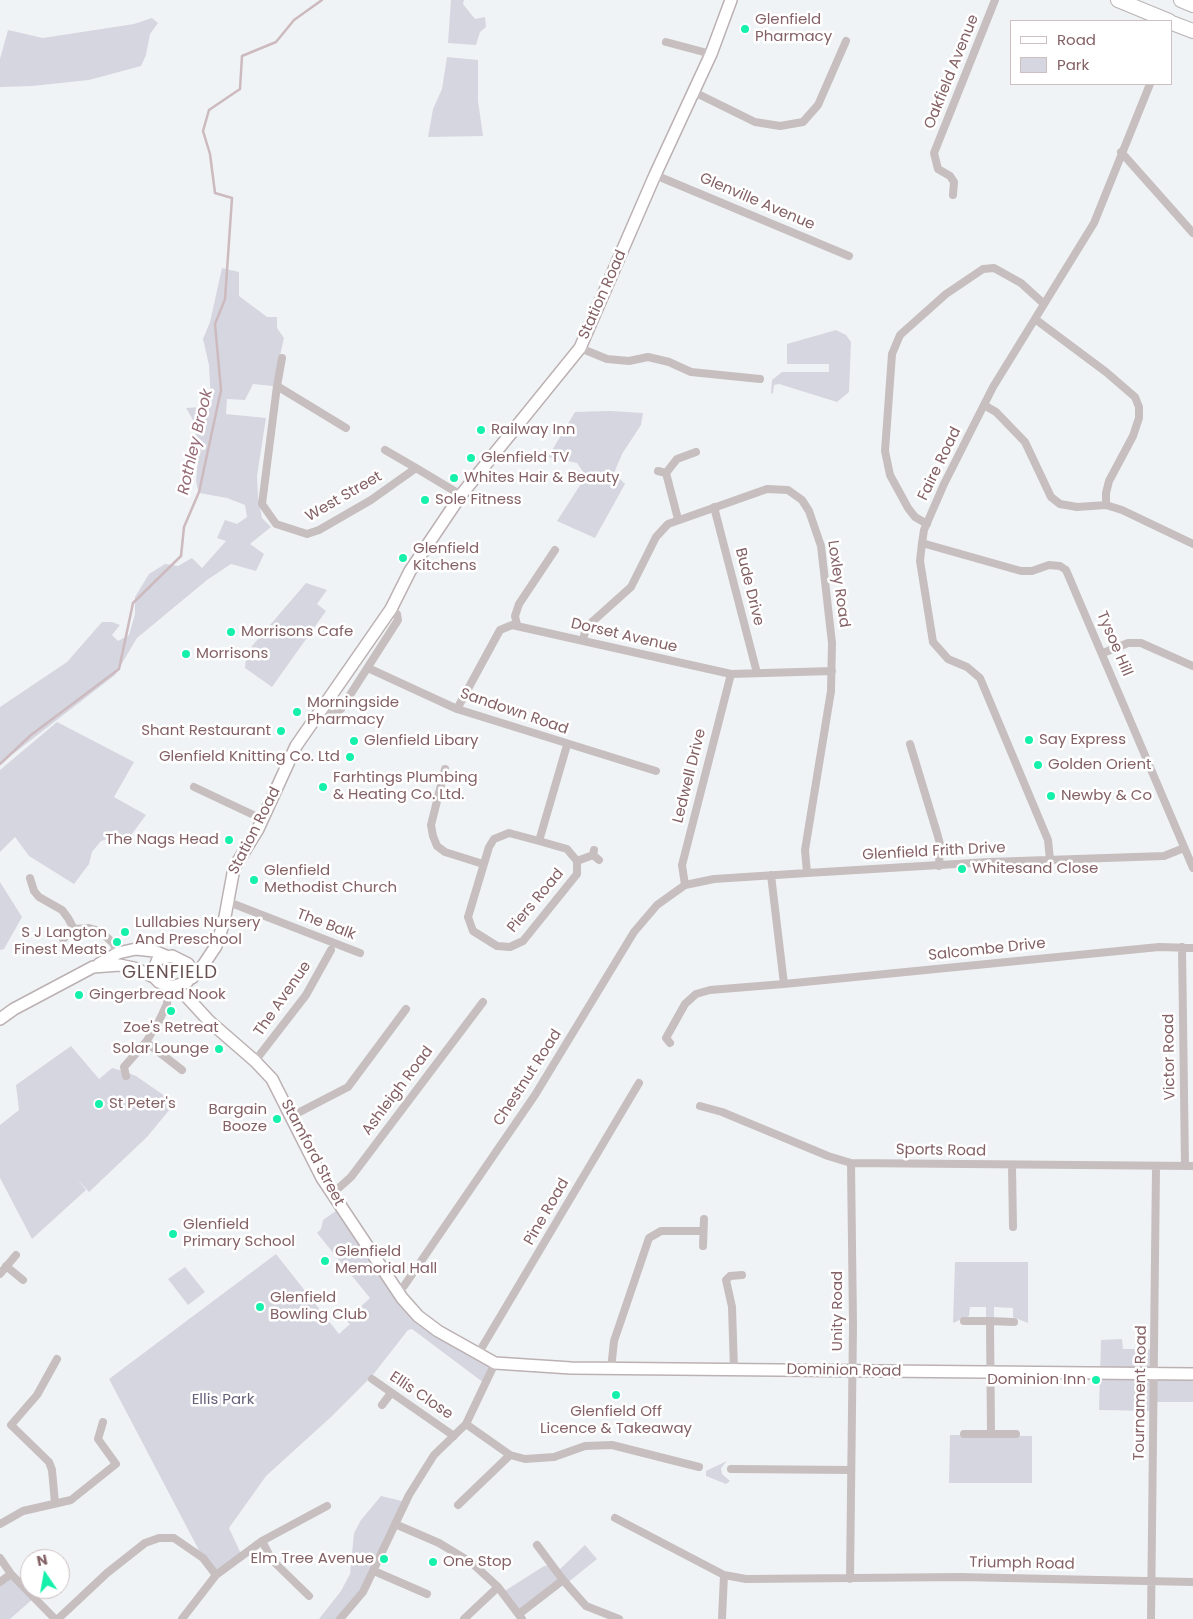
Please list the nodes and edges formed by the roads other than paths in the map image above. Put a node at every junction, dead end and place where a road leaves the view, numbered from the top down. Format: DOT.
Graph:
graph roads {
  1 [pos="731,0"];
  2 [pos="995,0"];
  3 [pos="1118,0"];
  4 [pos="1181,0"];
  5 [pos="1193,5"];
  6 [pos="1161,20"];
  7 [pos="1173,25"];
  8 [pos="1193,31"];
  9 [pos="846,41"];
  10 [pos="666,42"];
  11 [pos="711,54"];
  12 [pos="1150,85"];
  13 [pos="694,92"];
  14 [pos="1121,152"];
  15 [pos="655,175"];
  16 [pos="953,195"];
  17 [pos="1193,233"];
  18 [pos="849,256"];
  19 [pos="1044,304"];
  20 [pos="1035,318"];
  21 [pos="580,348"];
  22 [pos="282,358"];
  23 [pos="760,379"];
  24 [pos="276,386"];
  25 [pos="984,406"];
  26 [pos="346,428"];
  27 [pos="385,450"];
  28 [pos="696,452"];
  29 [pos="416,468"];
  30 [pos="461,495"];
  31 [pos="1106,505"];
  32 [pos="714,507"];
  33 [pos="678,519"];
  34 [pos="927,524"];
  35 [pos="922,543"];
  36 [pos="1193,544"];
  37 [pos="555,550"];
  38 [pos="391,609"];
  39 [pos="517,625"];
  40 [pos="583,640"];
  41 [pos="1103,653"];
  42 [pos="1193,666"];
  43 [pos="368,668"];
  44 [pos="832,671"];
  45 [pos="757,673"];
  46 [pos="731,674"];
  47 [pos="457,708"];
  48 [pos="320,710"];
  49 [pos="910,744"];
  50 [pos="566,745"];
  51 [pos="445,769"];
  52 [pos="656,771"];
  53 [pos="194,787"];
  54 [pos="262,819"];
  55 [pos="539,841"];
  56 [pos="1184,848"];
  57 [pos="595,855"];
  58 [pos="1191,858"];
  59 [pos="1050,860"];
  60 [pos="577,862"];
  61 [pos="484,864"];
  62 [pos="939,866"];
  63 [pos="1193,868"];
  64 [pos="807,873"];
  65 [pos="771,875"];
  66 [pos="30,878"];
  67 [pos="685,885"];
  68 [pos="226,901"];
  69 [pos="74,929"];
  70 [pos="63,939"];
  71 [pos="1182,947"];
  72 [pos="1193,948"];
  73 [pos="331,950"];
  74 [pos="360,953"];
  75 [pos="116,954"];
  76 [pos="166,956"];
  77 [pos="208,958"];
  78 [pos="188,964"];
  79 [pos="93,967"];
  80 [pos="134,968"];
  81 [pos="154,978"];
  82 [pos="191,978"];
  83 [pos="784,984"];
  84 [pos="171,987"];
  85 [pos="192,1002"];
  86 [pos="483,1002"];
  87 [pos="406,1009"];
  88 [pos="0,1019"];
  89 [pos="146,1042"];
  90 [pos="670,1043"];
  91 [pos="255,1061"];
  92 [pos="182,1070"];
  93 [pos="126,1076"];
  94 [pos="639,1083"];
  95 [pos="700,1106"];
  96 [pos="292,1116"];
  97 [pos="851,1163"];
  98 [pos="1012,1166"];
  99 [pos="1156,1166"];
  100 [pos="1189,1166"];
  101 [pos="332,1194"];
  102 [pos="704,1219"];
  103 [pos="1013,1227"];
  104 [pos="703,1231"];
  105 [pos="703,1246"];
  106 [pos="16,1255"];
  107 [pos="6,1266"];
  108 [pos="0,1274"];
  109 [pos="742,1276"];
  110 [pos="23,1280"];
  111 [pos="397,1291"];
  112 [pos="964,1321"];
  113 [pos="990,1321"];
  114 [pos="1014,1322"];
  115 [pos="478,1354"];
  116 [pos="57,1358"];
  117 [pos="495,1363"];
  118 [pos="611,1368"];
  119 [pos="734,1370"];
  120 [pos="852,1371"];
  121 [pos="992,1373"];
  122 [pos="1154,1374"];
  123 [pos="1193,1374"];
  124 [pos="372,1379"];
  125 [pos="391,1393"];
  126 [pos="382,1405"];
  127 [pos="103,1422"];
  128 [pos="466,1424"];
  129 [pos="964,1434"];
  130 [pos="991,1434"];
  131 [pos="1016,1434"];
  132 [pos="454,1436"];
  133 [pos="510,1455"];
  134 [pos="699,1467"];
  135 [pos="731,1469"];
  136 [pos="851,1470"];
  137 [pos="55,1504"];
  138 [pos="458,1505"];
  139 [pos="327,1506"];
  140 [pos="615,1518"];
  141 [pos="0,1524"];
  142 [pos="395,1524"];
  143 [pos="262,1541"];
  144 [pos="537,1545"];
  145 [pos="0,1558"];
  146 [pos="374,1571"];
  147 [pos="11,1574"];
  148 [pos="724,1574"];
  149 [pos="216,1575"];
  150 [pos="850,1579"];
  151 [pos="563,1580"];
  152 [pos="1152,1581"];
  153 [pos="0,1582"];
  154 [pos="422,1582"];
  155 [pos="1193,1582"];
  156 [pos="498,1587"];
  157 [pos="418,1591"];
  158 [pos="426,1594"];
  159 [pos="309,1596"];
  160 [pos="521,1616"];
  161 [pos="56,1619"];
  162 [pos="182,1619"];
  163 [pos="340,1619"];
  164 [pos="464,1619"];
  165 [pos="619,1619"];
  166 [pos="722,1619"];
  167 [pos="1151,1619"];
  1 -- 11 [label="street, Station Road"];
  2 -- 16 [label="street, Oakfield Avenue"];
  3 -- 6 [label="highway"];
  4 -- 5 [label="highway"];
  7 -- 8 [label="highway"];
  9 -- 13 [label="street"];
  10 -- 11 [label="street"];
  11 -- 13 [label="street, Station Road"];
  12 -- 14 [label="street, Faire Road"];
  13 -- 15 [label="street, Station Road"];
  14 -- 17 [label="street"];
  14 -- 19 [label="street, Faire Road"];
  15 -- 18 [label="street, Glenville Avenue"];
  15 -- 21 [label="street, Station Road"];
  19 -- 20 [label="street, Faire Road"];
  19 -- 34 [label="street"];
  20 -- 25 [label="street, Faire Road"];
  20 -- 31 [label="street"];
  21 -- 23 [label="street"];
  21 -- 30 [label="street, Station Road"];
  22 -- 24 [label="street, West Street"];
  24 -- 26 [label="street"];
  24 -- 29 [label="street, West Street"];
  25 -- 31 [label="street"];
  25 -- 34 [label="street, Faire Road"];
  27 -- 29 [label="street, West Street"];
  28 -- 33 [label="street"];
  29 -- 30 [label="street, West Street"];
  30 -- 38 [label="street, Station Road"];
  31 -- 36 [label="street"];
  32 -- 33 [label="street, Loxley Road"];
  32 -- 44 [label="street, Loxley Road"];
  32 -- 45 [label="street, Bude Drive"];
  33 -- 40 [label="street, Loxley Road"];
  34 -- 35 [label="street, Faire Road"];
  35 -- 41 [label="street, Tysoe Hill"];
  35 -- 59 [label="street, Faire Road"];
  37 -- 39 [label="street"];
  38 -- 43 [label="street, Station Road"];
  38 -- 48 [label="street, Station Road"];
  39 -- 40 [label="street, Dorset Avenue"];
  39 -- 47 [label="street"];
  40 -- 46 [label="street, Dorset Avenue"];
  41 -- 42 [label="street"];
  41 -- 56 [label="street, Tysoe Hill"];
  43 -- 47 [label="street, Sandown Road"];
  43 -- 48 [label="street, Station Road"];
  44 -- 45 [label="street, Dorset Avenue"];
  44 -- 64 [label="street, Loxley Road"];
  45 -- 46 [label="street, Dorset Avenue"];
  46 -- 67 [label="street, Ledwell Drive"];
  47 -- 50 [label="street, Sandown Road"];
  48 -- 54 [label="street, Station Road"];
  49 -- 62 [label="street"];
  50 -- 52 [label="street, Sandown Road"];
  50 -- 55 [label="street"];
  51 -- 61 [label="street"];
  53 -- 54 [label="street"];
  54 -- 68 [label="street, Station Road"];
  55 -- 60 [label="street, Piers Road"];
  55 -- 61 [label="street, Piers Road"];
  56 -- 58 [label="street, Tysoe Hill"];
  56 -- 59 [label="street, Glenfield Frith Drive"];
  57 -- 60 [label="street, Piers Road"];
  58 -- 63 [label="street, Tysoe Hill"];
  59 -- 62 [label="street, Glenfield Frith Drive"];
  60 -- 61 [label="street, Piers Road"];
  62 -- 64 [label="street, Glenfield Frith Drive"];
  64 -- 65 [label="street, Glenfield Frith Drive"];
  65 -- 67 [label="street, Glenfield Frith Drive"];
  65 -- 83 [label="street"];
  66 -- 69 [label="street"];
  67 -- 111 [label="street, Chestnut Road"];
  68 -- 74 [label="street, The Balk"];
  68 -- 77 [label="street, Station Road"];
  69 -- 70 [label="street"];
  69 -- 75 [label="street"];
  71 -- 72 [label="street, Salcombe Drive"];
  71 -- 83 [label="street, Salcombe Drive"];
  71 -- 100 [label="street, Victor Road"];
  73 -- 91 [label="street, The Avenue"];
  75 -- 76 [label="street"];
  75 -- 79 [label="street"];
  75 -- 80 [label="street"];
  76 -- 78 [label="street"];
  76 -- 81 [label="street"];
  77 -- 78 [label="street"];
  77 -- 82 [label="street, Station Road"];
  78 -- 82 [label="street"];
  79 -- 80 [label="street"];
  79 -- 88 [label="street"];
  80 -- 81 [label="street"];
  81 -- 84 [label="street"];
  82 -- 84 [label="street"];
  82 -- 85 [label="street"];
  83 -- 90 [label="street, Salcombe Drive"];
  84 -- 85 [label="street, Stamford Street"];
  84 -- 89 [label="street"];
  85 -- 91 [label="street, Stamford Street"];
  86 -- 101 [label="street, Ashleigh Road"];
  87 -- 96 [label="street"];
  89 -- 92 [label="street"];
  89 -- 93 [label="street"];
  91 -- 96 [label="street, Stamford Street"];
  94 -- 115 [label="street, Pine Road"];
  95 -- 97 [label="street, Sports Road"];
  96 -- 101 [label="street, Stamford Street"];
  97 -- 98 [label="street, Sports Road"];
  97 -- 120 [label="street, Unity Road"];
  98 -- 99 [label="street, Sports Road"];
  98 -- 103 [label="street"];
  99 -- 100 [label="street, Sports Road"];
  99 -- 122 [label="street, Tournament Road"];
  101 -- 111 [label="street, Stamford Street"];
  102 -- 104 [label="street"];
  104 -- 105 [label="street"];
  104 -- 118 [label="street"];
  106 -- 107 [label="street"];
  107 -- 108 [label="street"];
  107 -- 110 [label="street"];
  109 -- 119 [label="street"];
  111 -- 115 [label="street, Stamford Street"];
  112 -- 113 [label="street"];
  113 -- 114 [label="street"];
  113 -- 121 [label="street"];
  115 -- 117 [label="street, Stamford Street"];
  116 -- 137 [label="street"];
  117 -- 118 [label="street, Dominion Road"];
  117 -- 128 [label="street"];
  118 -- 119 [label="street, Dominion Road"];
  119 -- 120 [label="street, Dominion Road"];
  120 -- 121 [label="street, Dominion Road"];
  120 -- 136 [label="street, Unity Road"];
  121 -- 122 [label="street, Dominion Road"];
  121 -- 130 [label="street"];
  122 -- 123 [label="street, Dominion Road"];
  122 -- 152 [label="street, Tournament Road"];
  124 -- 125 [label="street, Ellis Close"];
  125 -- 126 [label="street"];
  125 -- 132 [label="street, Ellis Close"];
  127 -- 137 [label="street"];
  128 -- 132 [label="street"];
  128 -- 133 [label="street"];
  129 -- 130 [label="street"];
  130 -- 131 [label="street"];
  132 -- 142 [label="street"];
  133 -- 134 [label="street"];
  133 -- 138 [label="street"];
  135 -- 136 [label="street"];
  136 -- 150 [label="street, Unity Road"];
  137 -- 141 [label="street"];
  139 -- 143 [label="street"];
  140 -- 148 [label="street, Triumph Road"];
  142 -- 146 [label="street"];
  142 -- 156 [label="street"];
  143 -- 149 [label="street"];
  143 -- 159 [label="street"];
  144 -- 151 [label="street"];
  145 -- 147 [label="street"];
  146 -- 157 [label="street"];
  146 -- 163 [label="street"];
  147 -- 153 [label="street"];
  147 -- 161 [label="street"];
  148 -- 150 [label="street, Triumph Road"];
  148 -- 166 [label="street"];
  149 -- 161 [label="street"];
  149 -- 162 [label="street"];
  150 -- 152 [label="street, Triumph Road"];
  151 -- 160 [label="street"];
  151 -- 165 [label="street"];
  152 -- 155 [label="street, Triumph Road"];
  152 -- 167 [label="street, Tournament Road"];
  154 -- 157 [label="street"];
  156 -- 160 [label="street"];
  156 -- 164 [label="street"];
  157 -- 158 [label="street"];
}
